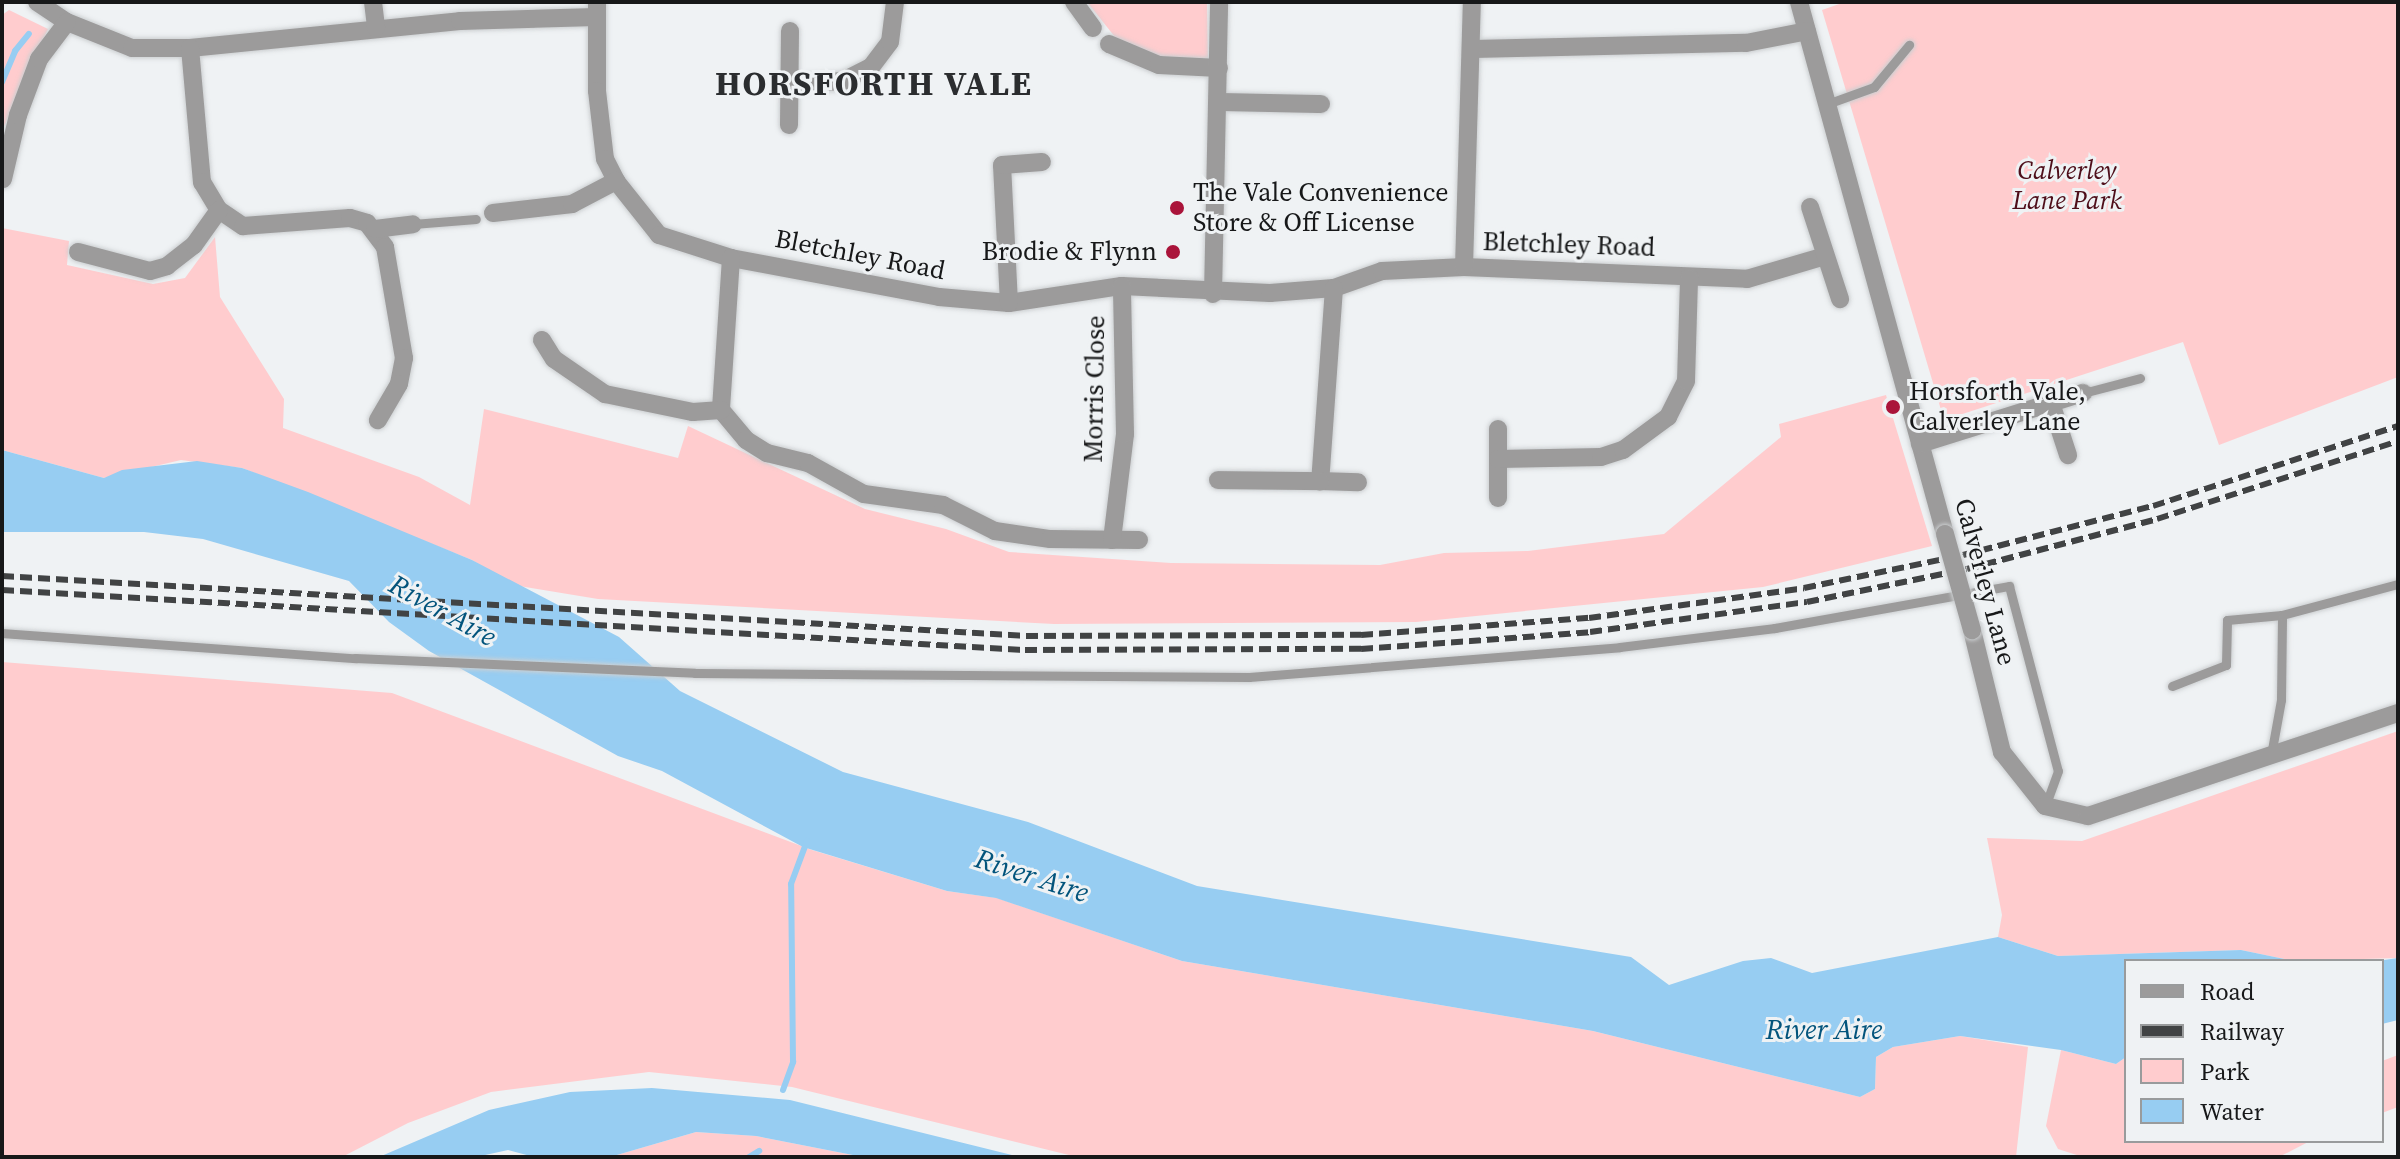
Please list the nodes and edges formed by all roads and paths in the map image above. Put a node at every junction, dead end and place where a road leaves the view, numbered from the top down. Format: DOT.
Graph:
graph roads {
  1 [pos="37,2"];
  2 [pos="373,2"];
  3 [pos="895,2"];
  4 [pos="1074,2"];
  5 [pos="1219,2"];
  6 [pos="1472,2"];
  7 [pos="1799,2"];
  8 [pos="597,10"];
  9 [pos="67,22"];
  10 [pos="376,28"];
  11 [pos="1093,28"];
  12 [pos="790,31"];
  13 [pos="1807,31"];
  14 [pos="1109,44"];
  15 [pos="1909,45"];
  16 [pos="190,48"];
  17 [pos="1473,49"];
  18 [pos="1219,68"];
  19 [pos="790,84"];
  20 [pos="1218,102"];
  21 [pos="1321,104"];
  22 [pos="1827,104"];
  23 [pos="789,125"];
  24 [pos="1042,162"];
  25 [pos="3,179"];
  26 [pos="616,181"];
  27 [pos="1810,207"];
  28 [pos="219,210"];
  29 [pos="484,216"];
  30 [pos="413,224"];
  31 [pos="375,229"];
  32 [pos="78,252"];
  33 [pos="1825,256"];
  34 [pos="731,258"];
  35 [pos="1464,267"];
  36 [pos="1689,278"];
  37 [pos="1122,286"];
  38 [pos="1334,288"];
  39 [pos="1213,294"];
  40 [pos="1840,299"];
  41 [pos="1009,303"];
  42 [pos="542,340"];
  43 [pos="2140,378"];
  44 [pos="2083,393"];
  45 [pos="2051,403"];
  46 [pos="721,410"];
  47 [pos="378,420"];
  48 [pos="1498,429"];
  49 [pos="1920,444"];
  50 [pos="2068,455"];
  51 [pos="1498,459"];
  52 [pos="1218,480"];
  53 [pos="1320,481"];
  54 [pos="1358,482"];
  55 [pos="1498,498"];
  56 [pos="1112,540"];
  57 [pos="1139,540"];
  58 [pos="2398,584"];
  59 [pos="2282,615"];
  60 [pos="2,633"];
  61 [pos="2172,686"];
  62 [pos="2398,713"];
  63 [pos="2270,758"];
  64 [pos="2045,806"];
  1 -- 9 [label="street"];
  2 -- 10 [label="street"];
  3 -- 19 [label="street"];
  4 -- 11 [label="street"];
  5 -- 18 [label="street"];
  6 -- 17 [label="street"];
  7 -- 13 [label="street, Calverley Lane"];
  8 -- 10 [label="street"];
  8 -- 26 [label="street, Bletchley Road"];
  9 -- 16 [label="street"];
  9 -- 25 [label="street"];
  10 -- 16 [label="street"];
  12 -- 19 [label="street"];
  13 -- 17 [label="street"];
  13 -- 22 [label="street, Calverley Lane"];
  14 -- 18 [label="street"];
  15 -- 22 [label="lane"];
  16 -- 28 [label="street"];
  17 -- 35 [label="street"];
  18 -- 20 [label="street"];
  19 -- 23 [label="street"];
  20 -- 21 [label="street"];
  20 -- 39 [label="street"];
  22 -- 49 [label="street, Calverley Lane"];
  24 -- 41 [label="street"];
  26 -- 29 [label="street"];
  26 -- 34 [label="street, Bletchley Road"];
  27 -- 33 [label="street"];
  28 -- 31 [label="street"];
  28 -- 32 [label="street"];
  29 -- 30 [label="lane"];
  30 -- 31 [label="street"];
  31 -- 47 [label="street"];
  33 -- 36 [label="street, Bletchley Road"];
  33 -- 40 [label="street"];
  34 -- 41 [label="street, Bletchley Road"];
  34 -- 46 [label="street"];
  35 -- 36 [label="street, Bletchley Road"];
  35 -- 38 [label="street, Bletchley Road"];
  36 -- 51 [label="street"];
  37 -- 39 [label="street, Bletchley Road"];
  37 -- 41 [label="street, Bletchley Road"];
  37 -- 56 [label="street, Morris Close"];
  38 -- 39 [label="street, Bletchley Road"];
  38 -- 53 [label="street"];
  42 -- 46 [label="street"];
  43 -- 44 [label="lane"];
  44 -- 45 [label="street"];
  45 -- 49 [label="street"];
  45 -- 50 [label="street"];
  46 -- 56 [label="street"];
  48 -- 51 [label="street"];
  49 -- 64 [label="street, Calverley Lane, bridge"];
  51 -- 55 [label="street"];
  52 -- 53 [label="street"];
  53 -- 54 [label="street"];
  56 -- 57 [label="street"];
  58 -- 59 [label="lane"];
  59 -- 61 [label="lane"];
  59 -- 63 [label="lane"];
  60 -- 64 [label="lane"];
  62 -- 63 [label="street"];
  63 -- 64 [label="street"];
}
